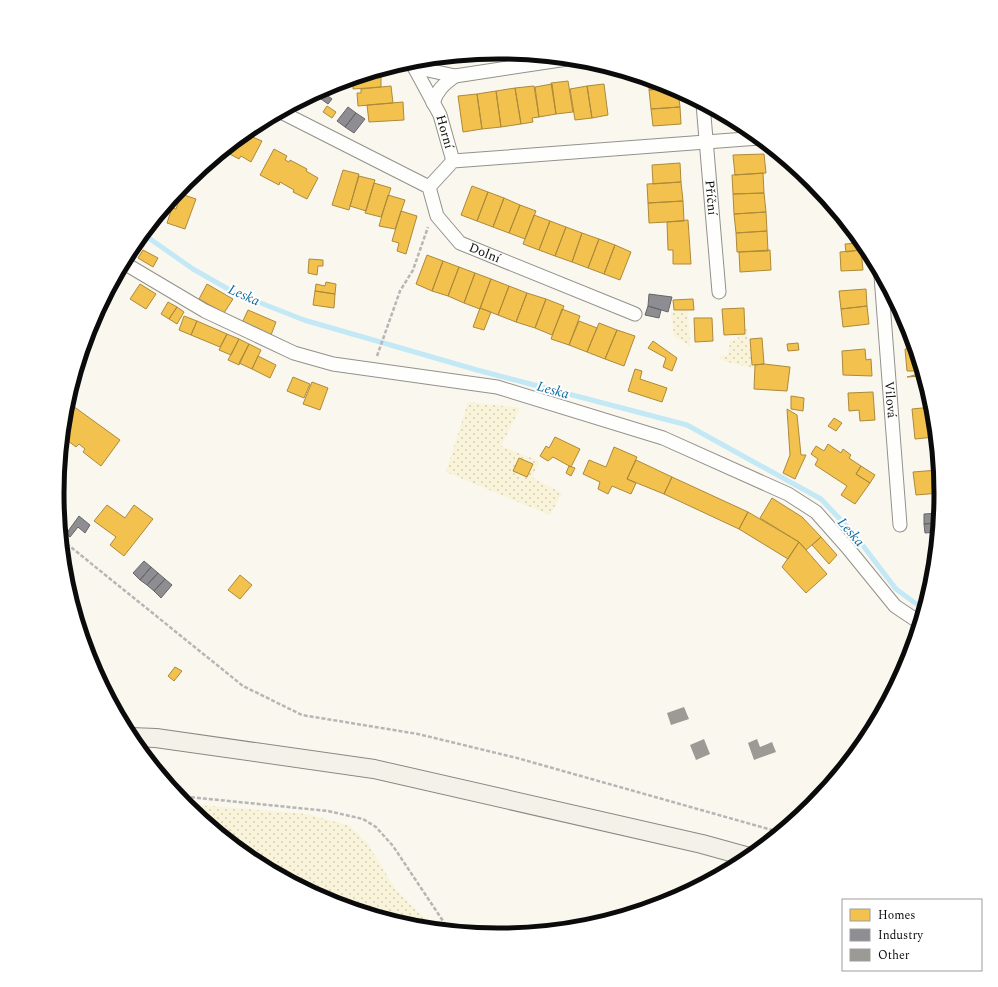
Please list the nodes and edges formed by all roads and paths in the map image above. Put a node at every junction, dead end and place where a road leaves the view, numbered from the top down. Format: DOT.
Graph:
graph roads {
  1 [pos="547,62"];
  2 [pos="419,66"];
  3 [pos="413,67"];
  4 [pos="455,76"];
  5 [pos="433,103"];
  6 [pos="703,110"];
  7 [pos="286,115"];
  8 [pos="750,139"];
  9 [pos="705,143"];
  10 [pos="453,161"];
  11 [pos="429,187"];
  12 [pos="437,216"];
  13 [pos="129,266"];
  14 [pos="882,288"];
  15 [pos="719,292"];
  16 [pos="635,314"];
  17 [pos="378,353"];
  18 [pos="900,525"];
  19 [pos="67,544"];
  20 [pos="915,619"];
  21 [pos="140,737"];
  22 [pos="188,797"];
  23 [pos="773,830"];
  24 [pos="740,855"];
  25 [pos="445,924"];
  1 -- 4 [label="street, Horní"];
  2 -- 4 [label="street, Horní"];
  3 -- 5 [label="street, Horní"];
  4 -- 5 [label="street, Horní"];
  5 -- 10 [label="street, Horní"];
  6 -- 9 [label="street, Příční"];
  7 -- 11 [label="street"];
  8 -- 9 [label="street"];
  9 -- 10 [label="street"];
  9 -- 15 [label="street, Příční"];
  10 -- 11 [label="street"];
  11 -- 12 [label="street, Dolní"];
  12 -- 16 [label="street, Dolní"];
  12 -- 17 [label="path"];
  13 -- 20 [label="street"];
  14 -- 18 [label="street, Vilová"];
  19 -- 23 [label="path"];
  21 -- 24 [label="main road"];
  22 -- 25 [label="path"];
}
